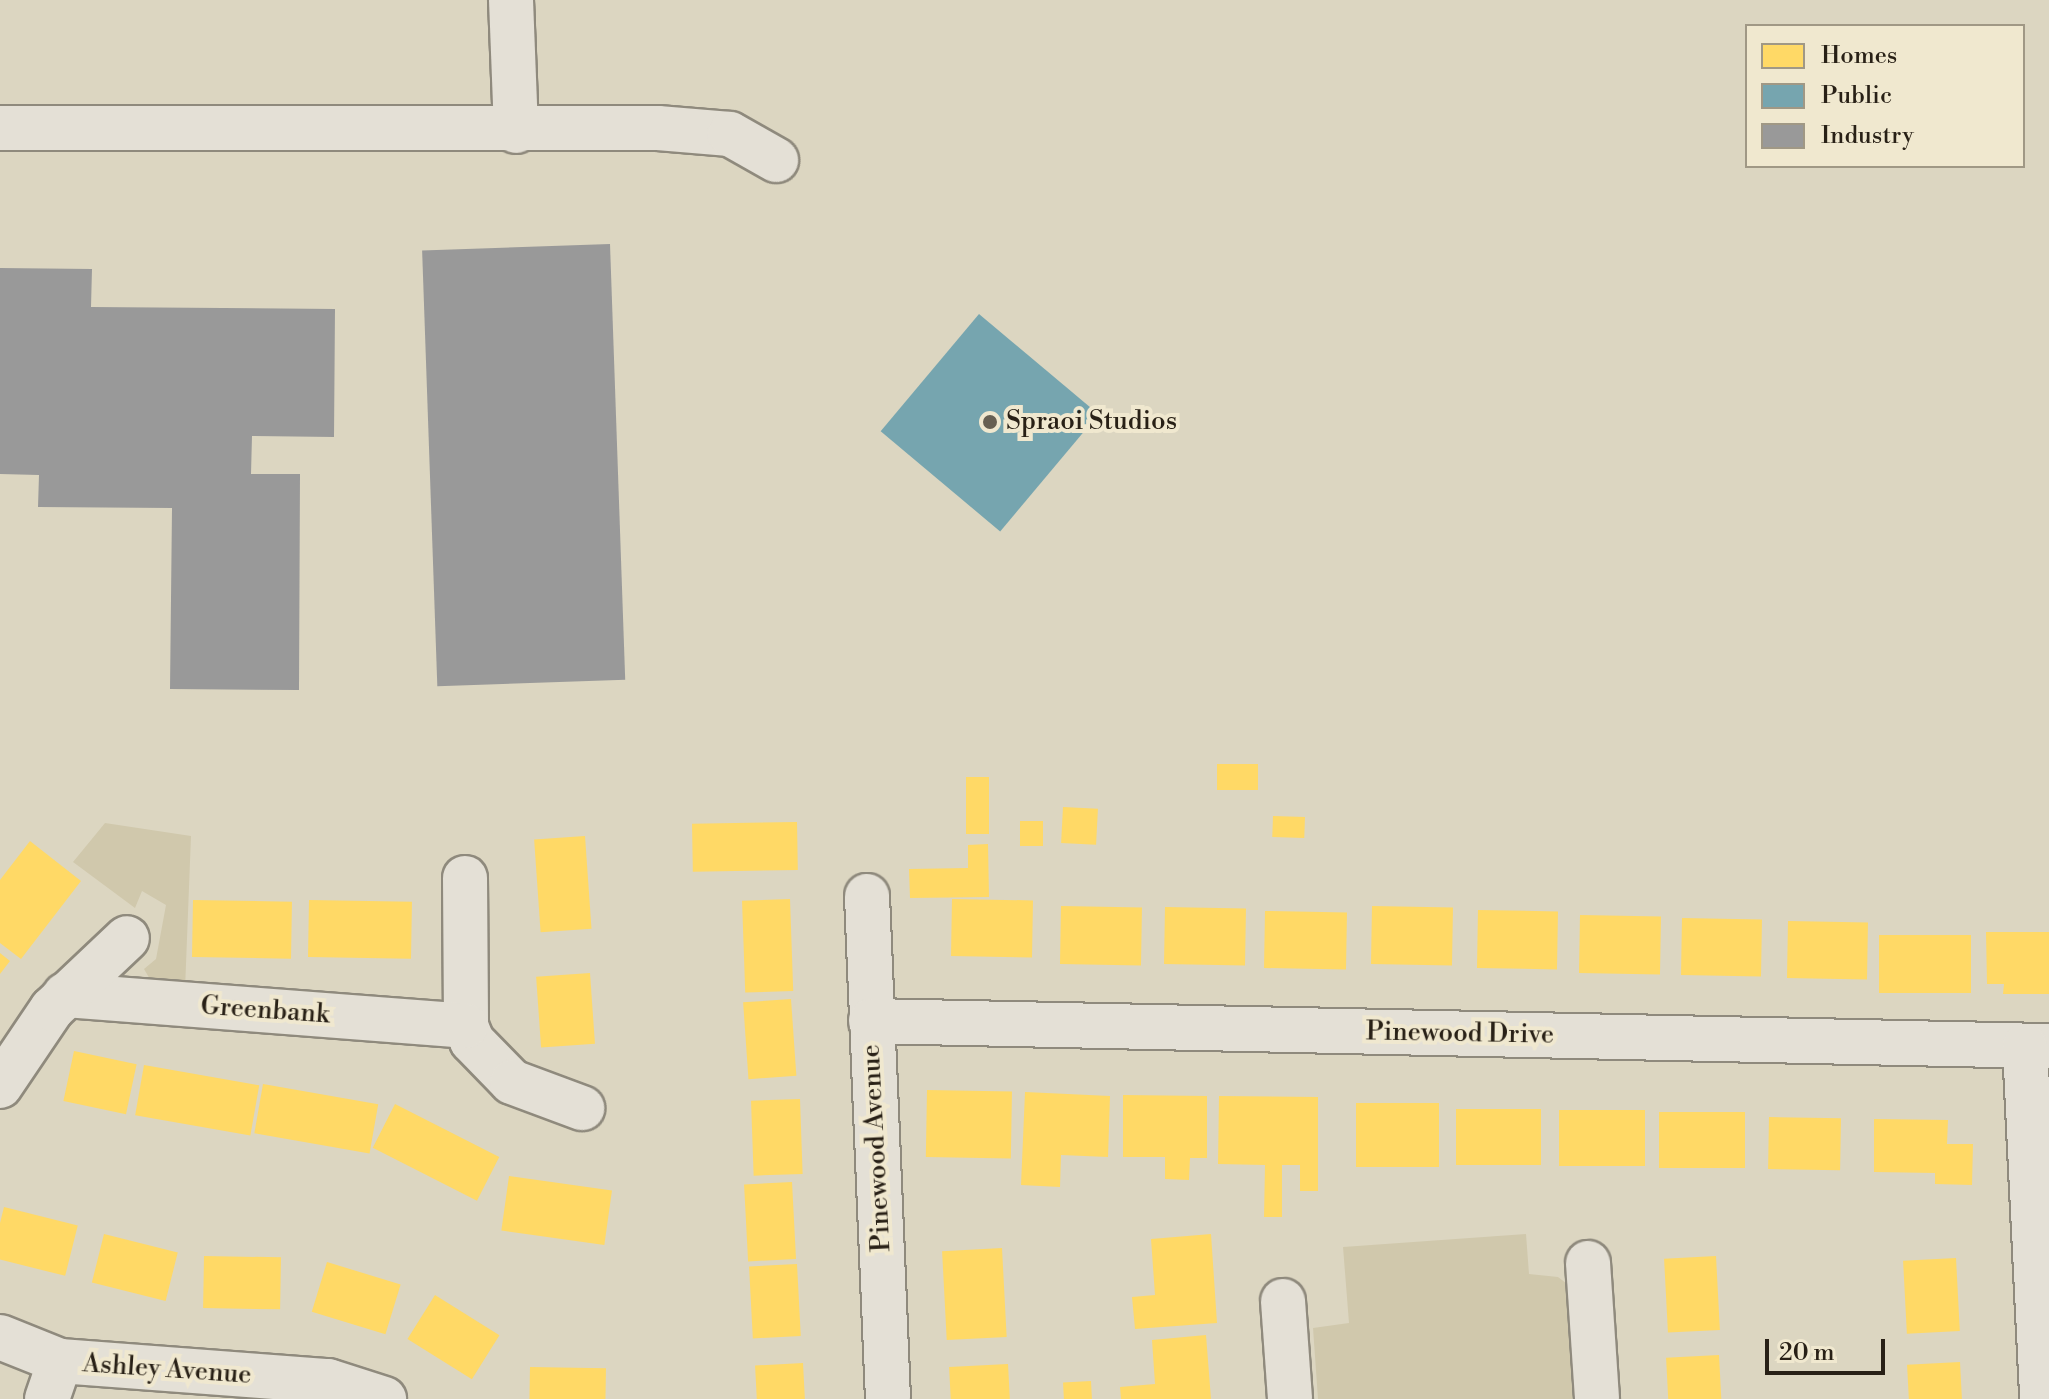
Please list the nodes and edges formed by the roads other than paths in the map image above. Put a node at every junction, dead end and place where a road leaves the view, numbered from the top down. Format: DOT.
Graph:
graph roads {
  1 [pos="511,0"];
  2 [pos="0,128"];
  3 [pos="516,131"];
  4 [pos="776,160"];
  5 [pos="465,878"];
  6 [pos="867,896"];
  7 [pos="127,938"];
  8 [pos="65,995"];
  9 [pos="871,1021"];
  10 [pos="466,1026"];
  11 [pos="2037,1046"];
  12 [pos="0,1086"];
  13 [pos="582,1108"];
  14 [pos="1588,1263"];
  15 [pos="1283,1301"];
  16 [pos="0,1337"];
  17 [pos="54,1380"];
  18 [pos="384,1399"];
  19 [pos="888,1399"];
  20 [pos="1290,1399"];
  21 [pos="1597,1399"];
  22 [pos="2042,1399"];
  1 -- 3 [label="street"];
  2 -- 3 [label="street"];
  3 -- 4 [label="street"];
  5 -- 10 [label="street"];
  6 -- 9 [label="street, Pinewood Avenue"];
  7 -- 8 [label="street"];
  8 -- 10 [label="street, Greenbank"];
  8 -- 12 [label="street"];
  9 -- 11 [label="street, Pinewood Drive"];
  9 -- 19 [label="street, Pinewood Avenue"];
  10 -- 13 [label="street"];
  11 -- 22 [label="street"];
  14 -- 21 [label="street"];
  15 -- 20 [label="street"];
  16 -- 17 [label="street, Ashley Avenue"];
  17 -- 18 [label="street, Ashley Avenue"];
}
